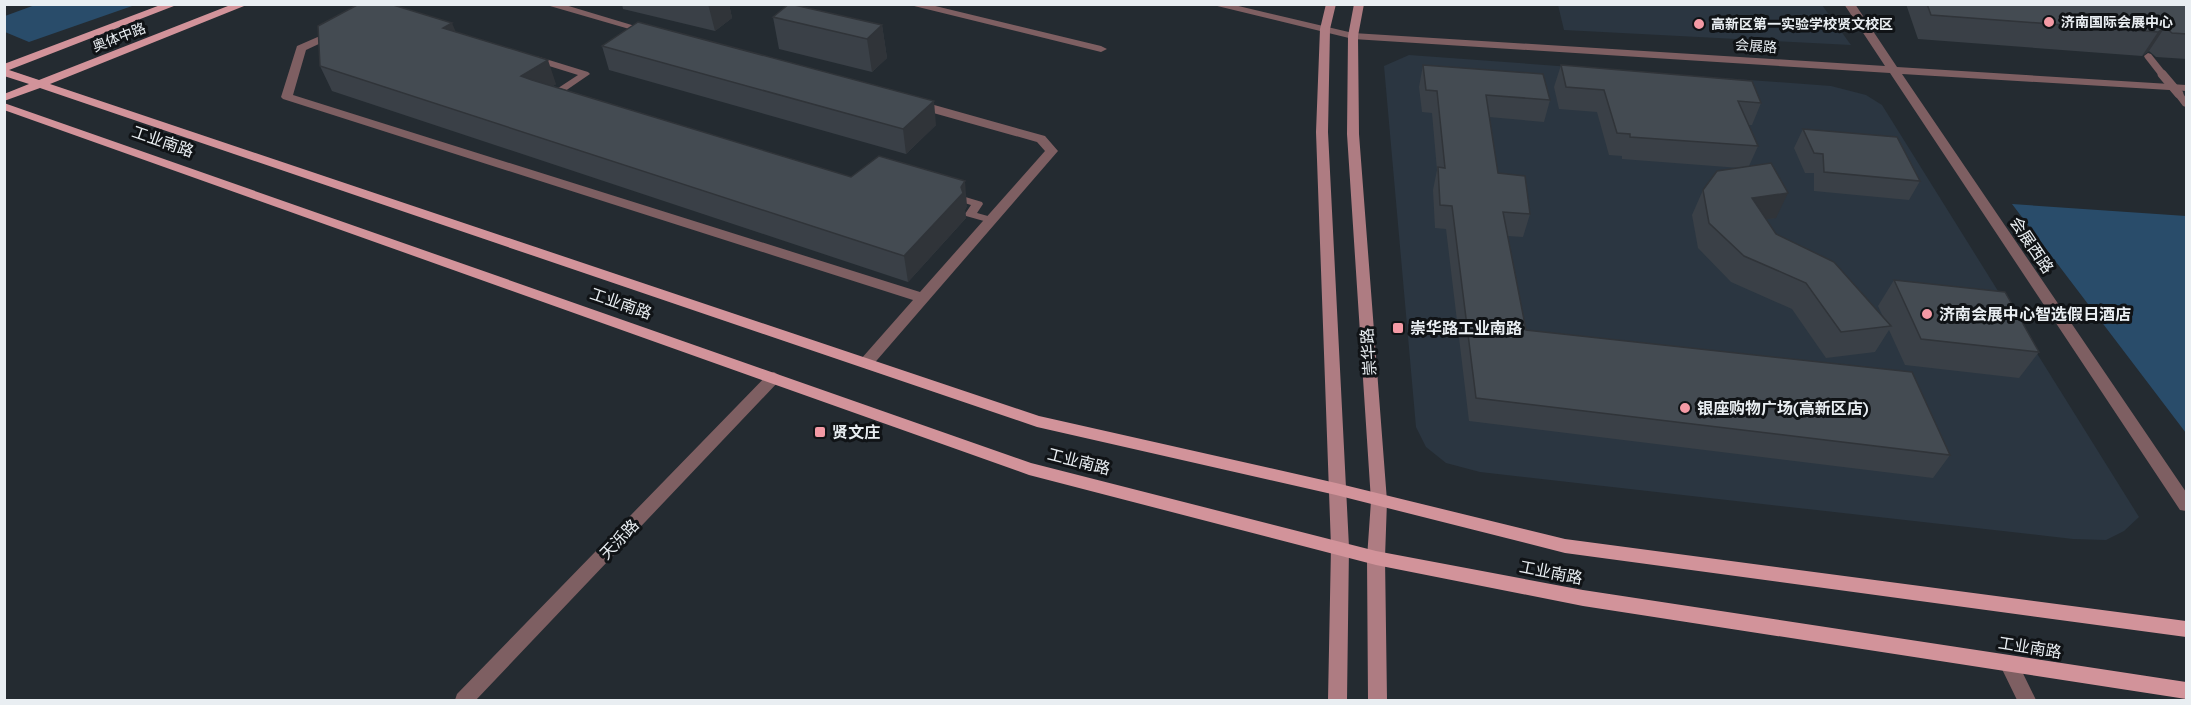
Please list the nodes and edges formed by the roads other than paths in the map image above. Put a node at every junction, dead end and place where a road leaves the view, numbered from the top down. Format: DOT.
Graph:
graph roads {
  1 [pos="174,4"];
  2 [pos="244,4"];
  3 [pos="548,4"];
  4 [pos="911,4"];
  5 [pos="1214,4"];
  6 [pos="1331,4"];
  7 [pos="1359,4"];
  8 [pos="1849,4"];
  9 [pos="350,26"];
  10 [pos="1325,28"];
  11 [pos="1353,31"];
  12 [pos="663,36"];
  13 [pos="1101,49"];
  14 [pos="2148,56"];
  15 [pos="528,57"];
  16 [pos="1887,64"];
  17 [pos="4,70"];
  18 [pos="2187,78"];
  19 [pos="40,84"];
  20 [pos="2183,91"];
  21 [pos="4,98"];
  22 [pos="905,101"];
  23 [pos="556,104"];
  24 [pos="2187,104"];
  25 [pos="4,106"];
  26 [pos="945,194"];
  27 [pos="991,220"];
  28 [pos="923,298"];
  29 [pos="866,363"];
  30 [pos="774,377"];
  31 [pos="1336,489"];
  32 [pos="1379,501"];
  33 [pos="2187,505"];
  34 [pos="1340,547"];
  35 [pos="1376,558"];
  36 [pos="2187,629"];
  37 [pos="2008,663"];
  38 [pos="2187,691"];
  39 [pos="464,700"];
  40 [pos="1338,700"];
  41 [pos="1378,700"];
  42 [pos="2027,700"];
  1 -- 17 [label="main road, 奥体中路"];
  2 -- 19 [label="main road, 奥体中路"];
  3 -- 12 [label="street"];
  4 -- 13 [label="street"];
  5 -- 10 [label="street, 会展路"];
  6 -- 10 [label="main road"];
  7 -- 11 [label="main road, 崇华路"];
  8 -- 16 [label="street, 会展西路"];
  9 -- 28 [label="street"];
  10 -- 11 [label="street, 会展路"];
  10 -- 31 [label="main road"];
  11 -- 16 [label="street, 会展路"];
  11 -- 32 [label="main road, 崇华路"];
  14 -- 20 [label="lane, bridge"];
  15 -- 23 [label="lane"];
  16 -- 18 [label="street, 会展路"];
  16 -- 20 [label="street, 会展路"];
  16 -- 33 [label="street, 会展西路"];
  17 -- 19 [label="main road, 工业南路"];
  19 -- 21 [label="main road, 奥体中路"];
  19 -- 29 [label="main road, 工业南路"];
  20 -- 24 [label="lane"];
  22 -- 27 [label="street"];
  25 -- 30 [label="main road, 工业南路"];
  26 -- 27 [label="lane"];
  27 -- 28 [label="street"];
  28 -- 29 [label="street"];
  29 -- 31 [label="main road, 工业南路"];
  30 -- 34 [label="main road, 工业南路"];
  30 -- 39 [label="street, 天泺路"];
  31 -- 32 [label="main road, 工业南路"];
  31 -- 34 [label="main road"];
  32 -- 35 [label="main road, 崇华路"];
  32 -- 36 [label="main road, 工业南路"];
  34 -- 35 [label="main road, 工业南路"];
  34 -- 40 [label="main road"];
  35 -- 37 [label="main road, 工业南路"];
  35 -- 41 [label="main road, 崇华路"];
  37 -- 38 [label="main road, 工业南路"];
  37 -- 42 [label="street"];
}
